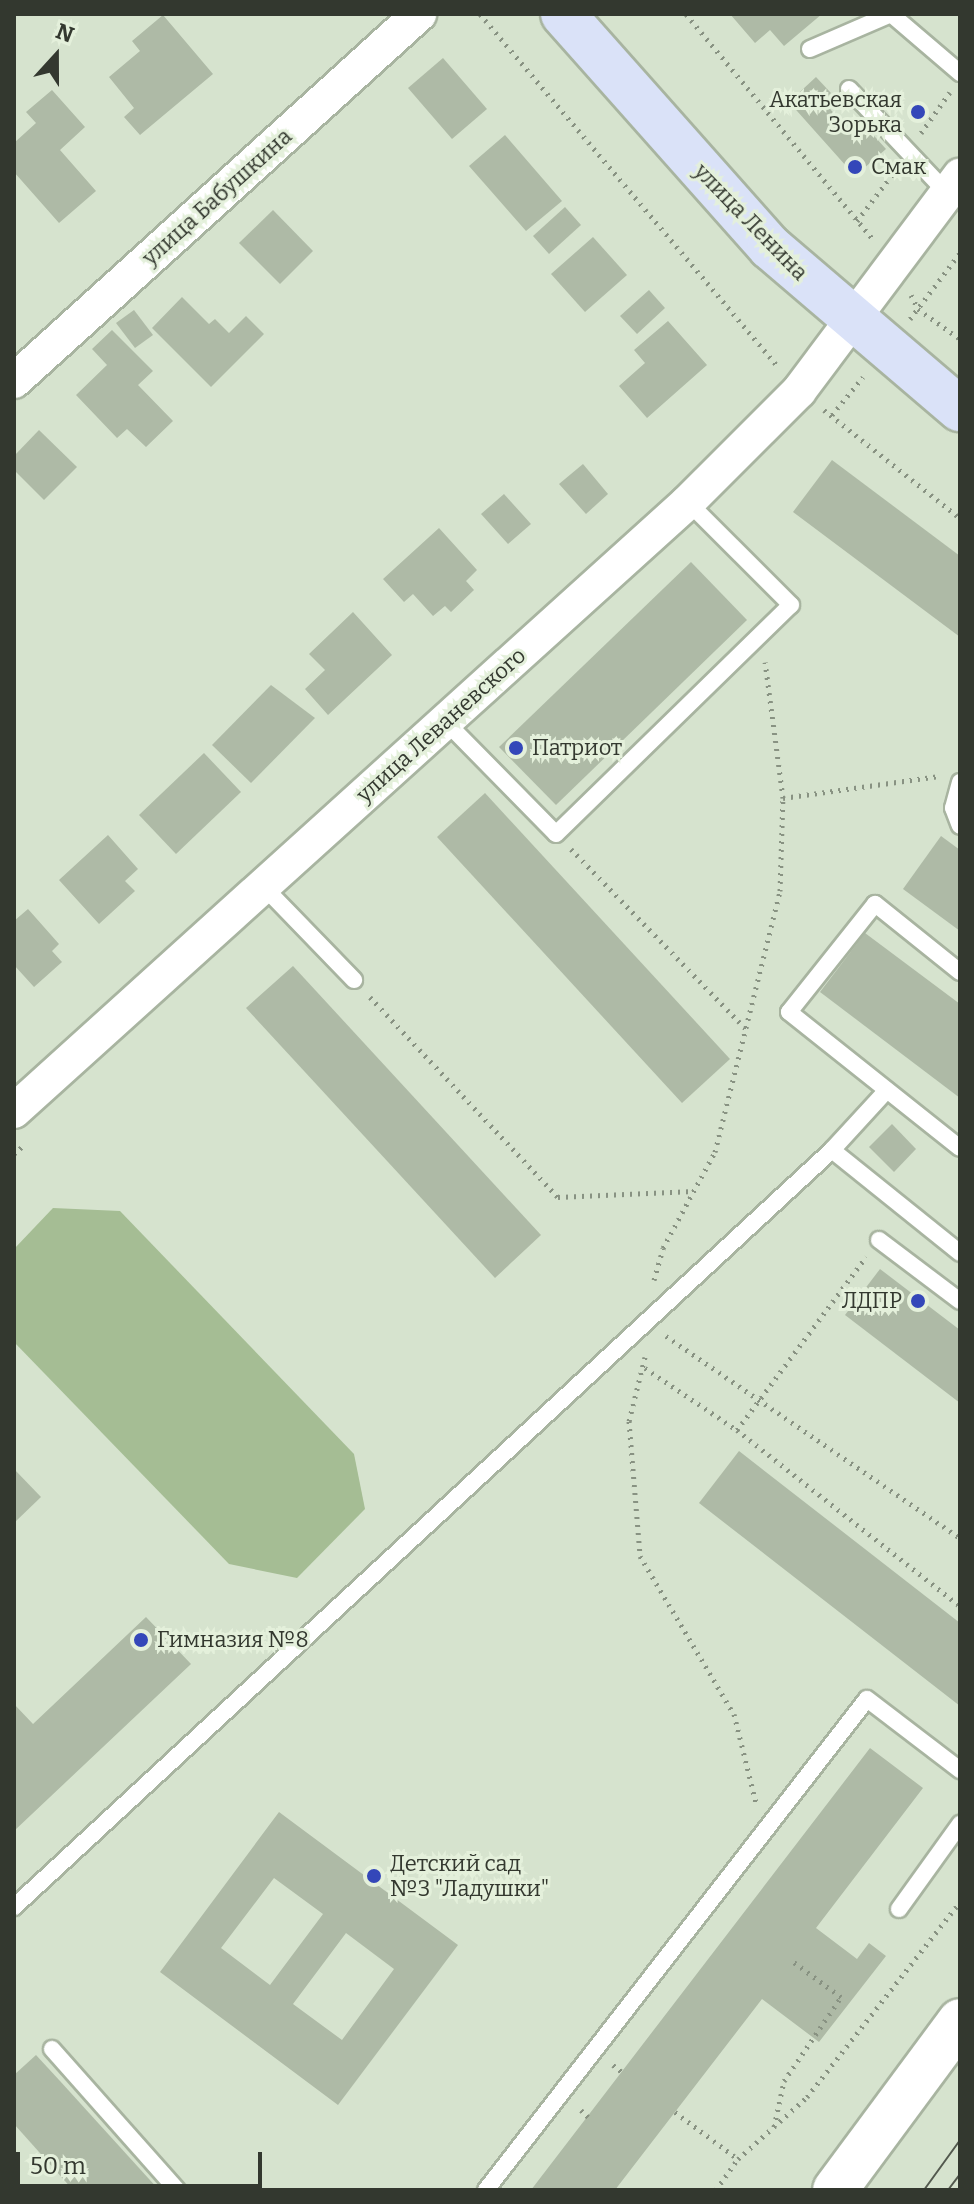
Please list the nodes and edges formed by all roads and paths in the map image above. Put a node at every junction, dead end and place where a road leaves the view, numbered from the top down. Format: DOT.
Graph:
graph roads {
  1 [pos="419,14"];
  2 [pos="480,14"];
  3 [pos="563,14"];
  4 [pos="686,14"];
  5 [pos="810,49"];
  6 [pos="960,73"];
  7 [pos="849,89"];
  8 [pos="954,184"];
  9 [pos="960,253"];
  10 [pos="896,263"];
  11 [pos="918,309"];
  12 [pos="853,324"];
  13 [pos="904,327"];
  14 [pos="960,339"];
  15 [pos="867,373"];
  16 [pos="14,381"];
  17 [pos="799,391"];
  18 [pos="960,409"];
  19 [pos="832,416"];
  20 [pos="688,502"];
  21 [pos="960,518"];
  22 [pos="764,632"];
  23 [pos="445,721"];
  24 [pos="953,779"];
  25 [pos="783,798"];
  26 [pos="960,826"];
  27 [pos="556,834"];
  28 [pos="263,886"];
  29 [pos="960,972"];
  30 [pos="354,980"];
  31 [pos="748,1032"];
  32 [pos="887,1090"];
  33 [pos="14,1111"];
  34 [pos="960,1148"];
  35 [pos="832,1150"];
  36 [pos="694,1191"];
  37 [pos="879,1240"];
  38 [pos="960,1253"];
  39 [pos="960,1301"];
  40 [pos="643,1320"];
  41 [pos="645,1368"];
  42 [pos="759,1401"];
  43 [pos="737,1430"];
  44 [pos="960,1538"];
  45 [pos="960,1606"];
  46 [pos="960,1770"];
  47 [pos="960,1824"];
  48 [pos="763,1831"];
  49 [pos="960,1902"];
  50 [pos="14,1907"];
  51 [pos="899,1909"];
  52 [pos="791,1960"];
  53 [pos="960,2021"];
  54 [pos="52,2049"];
  55 [pos="580,2111"];
  56 [pos="675,2112"];
  57 [pos="588,2117"];
  58 [pos="774,2127"];
  59 [pos="738,2159"];
  60 [pos="177,2190"];
  61 [pos="486,2190"];
  62 [pos="716,2190"];
  63 [pos="835,2190"];
  1 -- 16 [label="street, улица Бабушкина"];
  2 -- 17 [label="path"];
  3 -- 12 [label="main road, улица Ленина"];
  4 -- 10 [label="path"];
  5 -- 6 [label="lane"];
  7 -- 8 [label="lane"];
  8 -- 10 [label="street, улица Леваневского"];
  9 -- 11 [label="path"];
  10 -- 11 [label="path"];
  10 -- 12 [label="street, улица Леваневского"];
  11 -- 13 [label="path"];
  11 -- 14 [label="path"];
  12 -- 17 [label="street, улица Леваневского"];
  12 -- 18 [label="main road, улица Ленина"];
  15 -- 19 [label="path"];
  17 -- 19 [label="path"];
  17 -- 20 [label="street, улица Леваневского"];
  19 -- 21 [label="path"];
  20 -- 22 [label="lane"];
  20 -- 23 [label="street, улица Леваневского"];
  22 -- 25 [label="path"];
  22 -- 27 [label="lane"];
  23 -- 27 [label="lane"];
  23 -- 28 [label="street, улица Леваневского"];
  24 -- 25 [label="path"];
  24 -- 26 [label="lane"];
  25 -- 31 [label="path"];
  27 -- 31 [label="path"];
  28 -- 30 [label="lane"];
  28 -- 33 [label="street, улица Леваневского"];
  29 -- 32 [label="lane"];
  30 -- 36 [label="path"];
  31 -- 36 [label="path"];
  32 -- 34 [label="lane"];
  32 -- 35 [label="lane"];
  35 -- 38 [label="lane"];
  35 -- 40 [label="lane"];
  36 -- 40 [label="path"];
  37 -- 39 [label="lane"];
  37 -- 42 [label="path"];
  40 -- 41 [label="path"];
  40 -- 42 [label="path"];
  40 -- 50 [label="lane"];
  41 -- 43 [label="path"];
  41 -- 48 [label="path"];
  42 -- 43 [label="path"];
  42 -- 44 [label="path"];
  43 -- 45 [label="path"];
  46 -- 48 [label="lane"];
  47 -- 51 [label="lane"];
  48 -- 61 [label="lane"];
  49 -- 58 [label="path"];
  52 -- 58 [label="path"];
  53 -- 63 [label="main road"];
  54 -- 60 [label="lane"];
  55 -- 57 [label="path"];
  56 -- 59 [label="path"];
  58 -- 59 [label="path"];
  59 -- 62 [label="path"];
}
